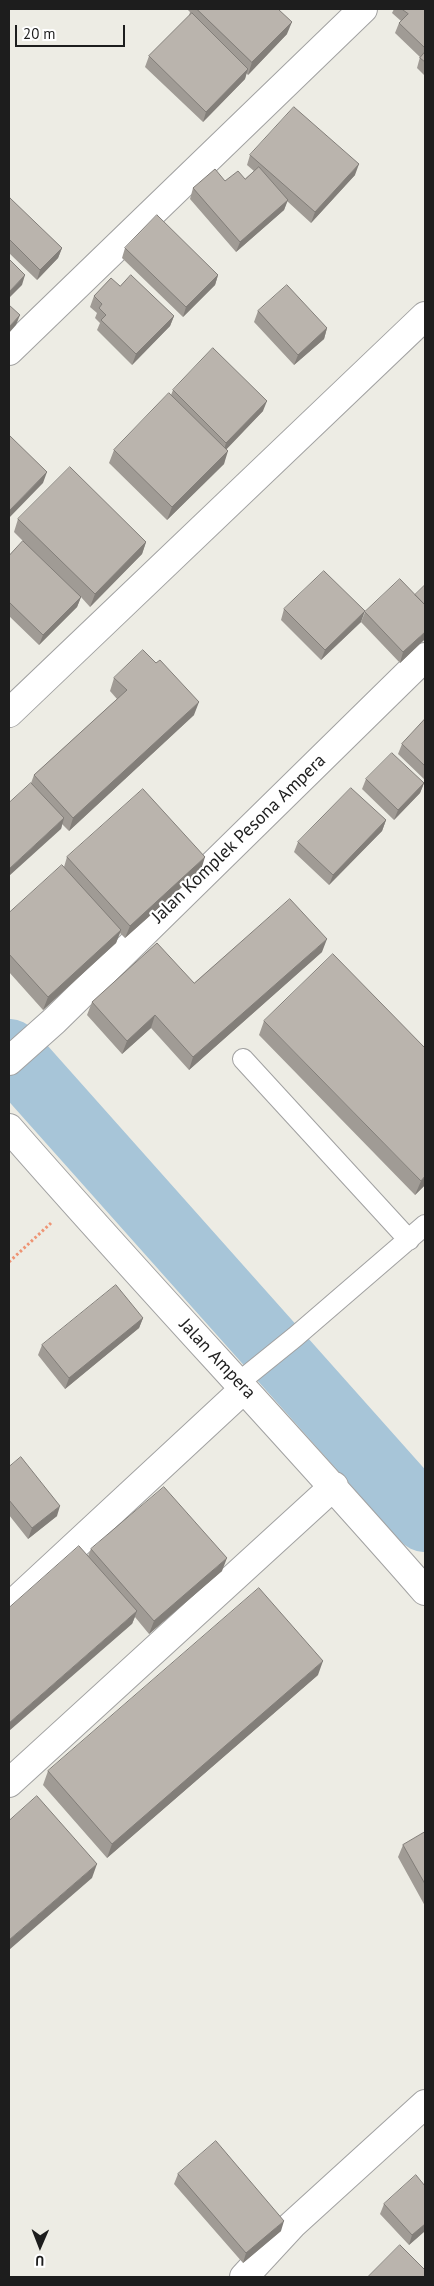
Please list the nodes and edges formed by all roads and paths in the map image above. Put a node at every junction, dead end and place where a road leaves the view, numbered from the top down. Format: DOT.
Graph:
graph roads {
  1 [pos="363,9"];
  2 [pos="425,316"];
  3 [pos="9,351"];
  4 [pos="425,657"];
  5 [pos="9,713"];
  6 [pos="243,1059"];
  7 [pos="9,1061"];
  8 [pos="9,1128"];
  9 [pos="74,1202"];
  10 [pos="425,1225"];
  11 [pos="409,1240"];
  12 [pos="9,1262"];
  13 [pos="243,1383"];
  14 [pos="334,1486"];
  15 [pos="425,1591"];
  16 [pos="9,1607"];
  17 [pos="9,1783"];
  18 [pos="425,2104"];
  19 [pos="244,2277"];
  1 -- 3 [label="street"];
  2 -- 5 [label="street"];
  4 -- 7 [label="street, Jalan Komplek Pesona Ampera"];
  6 -- 11 [label="lane"];
  8 -- 9 [label="street, Jalan Ampera"];
  9 -- 12 [label="path"];
  9 -- 13 [label="street, Jalan Ampera"];
  10 -- 11 [label="lane"];
  11 -- 13 [label="lane"];
  13 -- 14 [label="street, Jalan Ampera"];
  13 -- 16 [label="street"];
  14 -- 15 [label="street, Jalan Ampera"];
  14 -- 17 [label="street"];
  18 -- 19 [label="street"];
}
